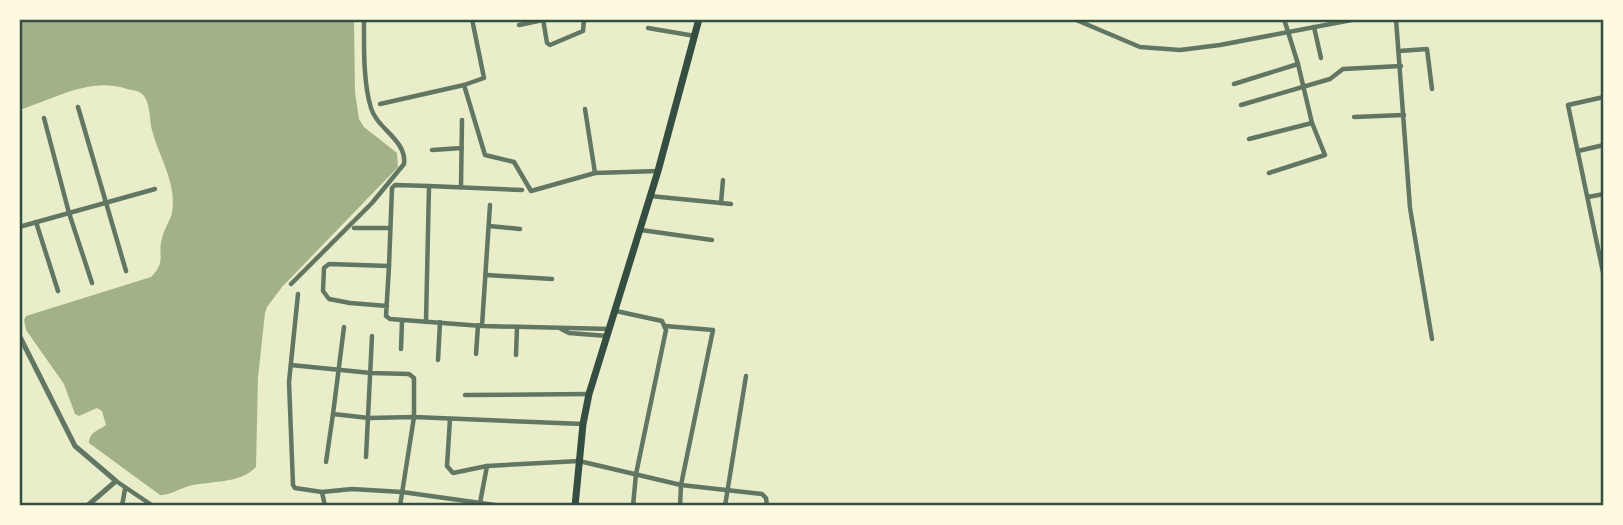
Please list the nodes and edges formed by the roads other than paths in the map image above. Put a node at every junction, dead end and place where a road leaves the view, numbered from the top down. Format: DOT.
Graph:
graph roads {
  1 [pos="364,19"];
  2 [pos="472,19"];
  3 [pos="584,19"];
  4 [pos="699,19"];
  5 [pos="1074,19"];
  6 [pos="1284,19"];
  7 [pos="1357,19"];
  8 [pos="1396,19"];
  9 [pos="543,20"];
  10 [pos="519,25"];
  11 [pos="1314,27"];
  12 [pos="648,28"];
  13 [pos="1288,31"];
  14 [pos="695,36"];
  15 [pos="1399,51"];
  16 [pos="1321,58"];
  17 [pos="1298,64"];
  18 [pos="1401,66"];
  19 [pos="1234,84"];
  20 [pos="464,85"];
  21 [pos="1304,86"];
  22 [pos="1432,89"];
  23 [pos="1604,97"];
  24 [pos="380,104"];
  25 [pos="1241,105"];
  26 [pos="78,107"];
  27 [pos="585,109"];
  28 [pos="1404,115"];
  29 [pos="1354,117"];
  30 [pos="44,118"];
  31 [pos="462,120"];
  32 [pos="1312,123"];
  33 [pos="1249,139"];
  34 [pos="1604,145"];
  35 [pos="462,148"];
  36 [pos="432,150"];
  37 [pos="1578,150"];
  38 [pos="657,171"];
  39 [pos="595,173"];
  40 [pos="1269,173"];
  41 [pos="723,180"];
  42 [pos="429,186"];
  43 [pos="461,187"];
  44 [pos="155,189"];
  45 [pos="522,190"];
  46 [pos="1604,194"];
  47 [pos="649,195"];
  48 [pos="1588,197"];
  49 [pos="107,203"];
  50 [pos="721,203"];
  51 [pos="730,204"];
  52 [pos="490,205"];
  53 [pos="69,213"];
  54 [pos="36,222"];
  55 [pos="489,226"];
  56 [pos="19,227"];
  57 [pos="354,228"];
  58 [pos="390,228"];
  59 [pos="520,229"];
  60 [pos="640,230"];
  61 [pos="712,240"];
  62 [pos="1604,244"];
  63 [pos="1597,245"];
  64 [pos="389,266"];
  65 [pos="126,271"];
  66 [pos="486,275"];
  67 [pos="1604,277"];
  68 [pos="552,279"];
  69 [pos="92,283"];
  70 [pos="291,284"];
  71 [pos="58,291"];
  72 [pos="298,294"];
  73 [pos="387,306"];
  74 [pos="615,311"];
  75 [pos="402,321"];
  76 [pos="426,322"];
  77 [pos="440,323"];
  78 [pos="480,326"];
  79 [pos="665,326"];
  80 [pos="344,327"];
  81 [pos="517,327"];
  82 [pos="608,332"];
  83 [pos="19,335"];
  84 [pos="372,335"];
  85 [pos="1432,339"];
  86 [pos="401,349"];
  87 [pos="477,354"];
  88 [pos="516,355"];
  89 [pos="438,360"];
  90 [pos="291,365"];
  91 [pos="337,369"];
  92 [pos="371,373"];
  93 [pos="746,376"];
  94 [pos="589,394"];
  95 [pos="465,395"];
  96 [pos="332,414"];
  97 [pos="414,417"];
  98 [pos="369,418"];
  99 [pos="450,419"];
  100 [pos="583,424"];
  101 [pos="366,457"];
  102 [pos="579,461"];
  103 [pos="326,462"];
  104 [pos="486,466"];
  105 [pos="635,474"];
  106 [pos="116,481"];
  107 [pos="681,485"];
  108 [pos="125,489"];
  109 [pos="321,492"];
  110 [pos="402,492"];
  111 [pos="726,492"];
  112 [pos="480,503"];
  113 [pos="87,506"];
  114 [pos="122,506"];
  115 [pos="153,506"];
  116 [pos="325,506"];
  117 [pos="400,506"];
  118 [pos="502,506"];
  119 [pos="575,506"];
  120 [pos="633,506"];
  121 [pos="680,506"];
  122 [pos="725,506"];
  123 [pos="767,506"];
  1 -- 70 [label="street"];
  2 -- 20 [label="street"];
  3 -- 9 [label="street"];
  4 -- 14 [label="highway"];
  5 -- 13 [label="street"];
  6 -- 13 [label="street"];
  7 -- 11 [label="street"];
  8 -- 15 [label="street"];
  9 -- 10 [label="street"];
  11 -- 13 [label="street"];
  11 -- 16 [label="street"];
  12 -- 14 [label="street"];
  13 -- 17 [label="street"];
  14 -- 38 [label="highway"];
  15 -- 18 [label="street"];
  15 -- 22 [label="street"];
  17 -- 19 [label="street"];
  17 -- 21 [label="street"];
  18 -- 21 [label="street"];
  18 -- 28 [label="street"];
  20 -- 24 [label="street"];
  20 -- 39 [label="street"];
  21 -- 25 [label="street"];
  21 -- 32 [label="street"];
  23 -- 37 [label="street"];
  26 -- 49 [label="street"];
  27 -- 39 [label="street"];
  28 -- 29 [label="street"];
  28 -- 85 [label="street"];
  30 -- 53 [label="street"];
  31 -- 35 [label="street"];
  32 -- 33 [label="street"];
  32 -- 40 [label="street"];
  34 -- 37 [label="street"];
  35 -- 36 [label="street"];
  35 -- 43 [label="street"];
  37 -- 48 [label="street"];
  38 -- 39 [label="street"];
  38 -- 47 [label="highway"];
  41 -- 50 [label="street"];
  42 -- 43 [label="street"];
  42 -- 58 [label="street"];
  42 -- 76 [label="street"];
  43 -- 45 [label="street"];
  44 -- 49 [label="street"];
  46 -- 48 [label="street"];
  47 -- 50 [label="street"];
  47 -- 60 [label="highway"];
  48 -- 63 [label="street"];
  49 -- 53 [label="street"];
  49 -- 65 [label="street"];
  50 -- 51 [label="street"];
  52 -- 55 [label="street"];
  53 -- 54 [label="street"];
  53 -- 69 [label="street"];
  54 -- 56 [label="street"];
  54 -- 71 [label="street"];
  55 -- 59 [label="street"];
  55 -- 66 [label="street"];
  57 -- 58 [label="street"];
  58 -- 64 [label="street"];
  60 -- 61 [label="street"];
  60 -- 74 [label="highway"];
  62 -- 63 [label="street"];
  63 -- 67 [label="street"];
  64 -- 73 [label="street"];
  64 -- 73 [label="street"];
  66 -- 68 [label="street"];
  66 -- 78 [label="street"];
  72 -- 90 [label="street"];
  73 -- 75 [label="street"];
  74 -- 79 [label="street"];
  74 -- 82 [label="highway"];
  75 -- 76 [label="street"];
  75 -- 86 [label="street"];
  76 -- 77 [label="street"];
  77 -- 78 [label="street"];
  77 -- 89 [label="street"];
  78 -- 81 [label="street"];
  78 -- 87 [label="street"];
  79 -- 105 [label="street"];
  79 -- 107 [label="street"];
  80 -- 91 [label="street"];
  81 -- 82 [label="street"];
  81 -- 88 [label="street"];
  82 -- 94 [label="highway"];
  83 -- 106 [label="street"];
  84 -- 92 [label="street"];
  90 -- 91 [label="street"];
  90 -- 109 [label="street"];
  91 -- 92 [label="street"];
  91 -- 96 [label="street"];
  92 -- 97 [label="street"];
  92 -- 98 [label="street"];
  93 -- 111 [label="street"];
  94 -- 95 [label="street"];
  94 -- 100 [label="highway"];
  96 -- 98 [label="street"];
  96 -- 103 [label="street"];
  97 -- 98 [label="street"];
  97 -- 99 [label="street"];
  97 -- 110 [label="street"];
  98 -- 101 [label="street"];
  99 -- 100 [label="street"];
  99 -- 104 [label="street"];
  100 -- 102 [label="highway"];
  102 -- 104 [label="street"];
  102 -- 105 [label="street"];
  102 -- 119 [label="highway"];
  104 -- 112 [label="street"];
  105 -- 107 [label="street"];
  105 -- 120 [label="street"];
  106 -- 108 [label="street"];
  106 -- 113 [label="street"];
  107 -- 111 [label="street"];
  107 -- 121 [label="street"];
  108 -- 114 [label="street"];
  108 -- 115 [label="street"];
  109 -- 110 [label="street"];
  109 -- 116 [label="street"];
  110 -- 112 [label="street"];
  110 -- 117 [label="street"];
  111 -- 122 [label="street"];
  111 -- 123 [label="street"];
  112 -- 118 [label="street"];
}
